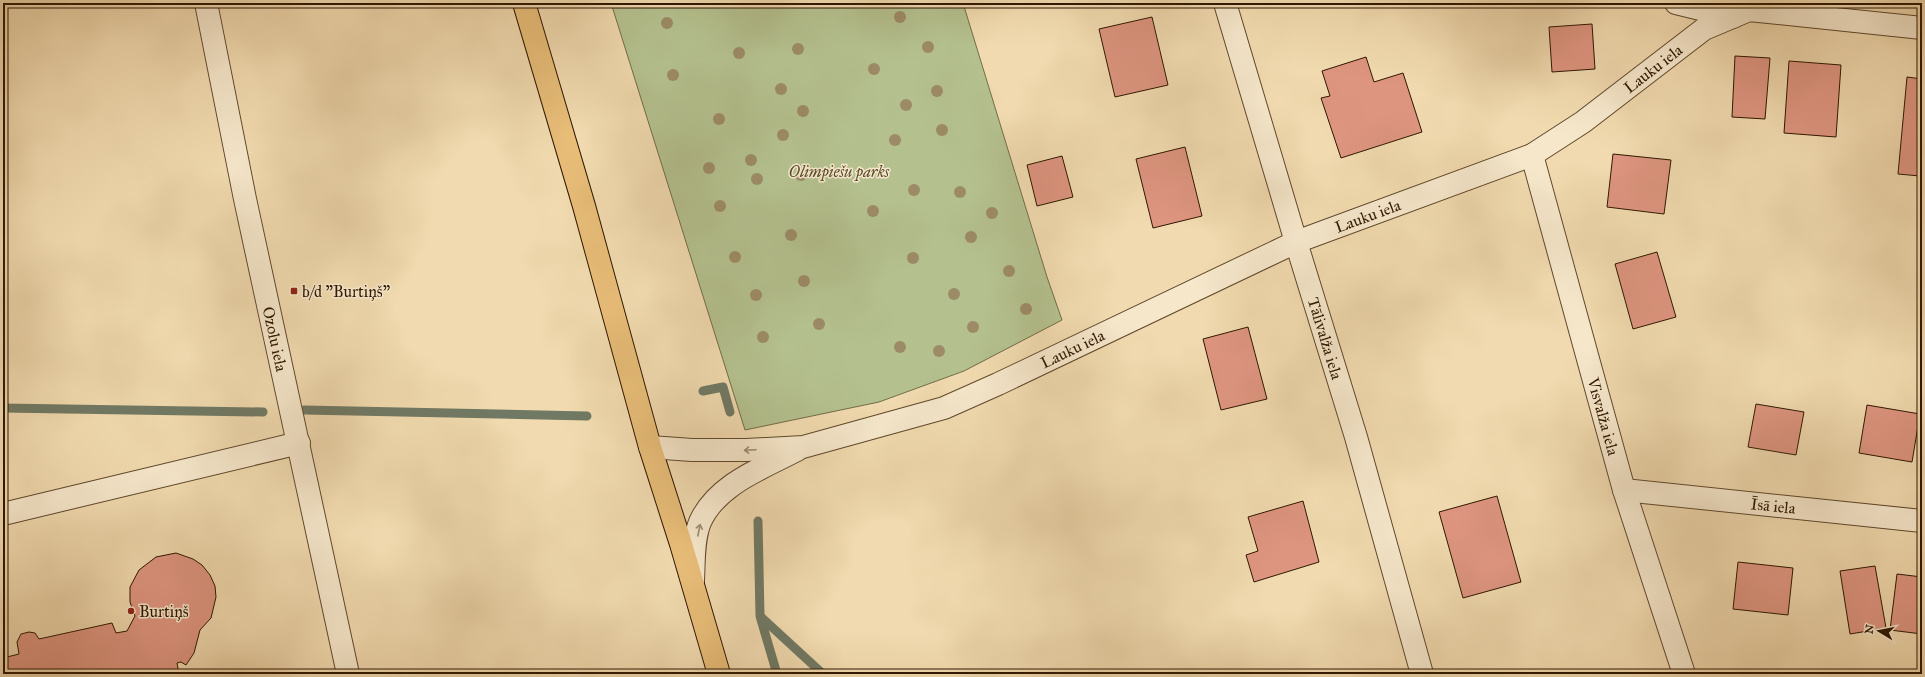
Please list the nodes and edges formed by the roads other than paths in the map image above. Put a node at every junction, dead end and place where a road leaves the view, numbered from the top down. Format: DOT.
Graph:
graph roads {
  1 [pos="206,3"];
  2 [pos="524,3"];
  3 [pos="1225,3"];
  4 [pos="1676,3"];
  5 [pos="1733,17"];
  6 [pos="1922,28"];
  7 [pos="1532,155"];
  8 [pos="1296,242"];
  9 [pos="299,443"];
  10 [pos="650,447"];
  11 [pos="803,447"];
  12 [pos="1624,490"];
  13 [pos="3,514"];
  14 [pos="1922,521"];
  15 [pos="692,583"];
  16 [pos="348,674"];
  17 [pos="719,674"];
  18 [pos="1422,674"];
  19 [pos="1684,674"];
  1 -- 9 [label="street, Ozolu iela"];
  2 -- 10 [label="highway"];
  3 -- 8 [label="street, Tālivalža iela"];
  4 -- 5 [label="street"];
  5 -- 6 [label="street, Lauku iela"];
  5 -- 7 [label="street, Lauku iela"];
  7 -- 8 [label="street, Lauku iela"];
  7 -- 12 [label="street, Visvalža iela"];
  8 -- 11 [label="street, Lauku iela"];
  8 -- 18 [label="street, Tālivalža iela"];
  9 -- 13 [label="street"];
  9 -- 16 [label="street, Ozolu iela"];
  11 -- 10 [label="street, one-way"];
  10 -- 15 [label="highway"];
  15 -- 11 [label="street, one-way"];
  12 -- 14 [label="street, Īsā iela"];
  12 -- 19 [label="street, Visvalža iela"];
  15 -- 17 [label="highway"];
}
